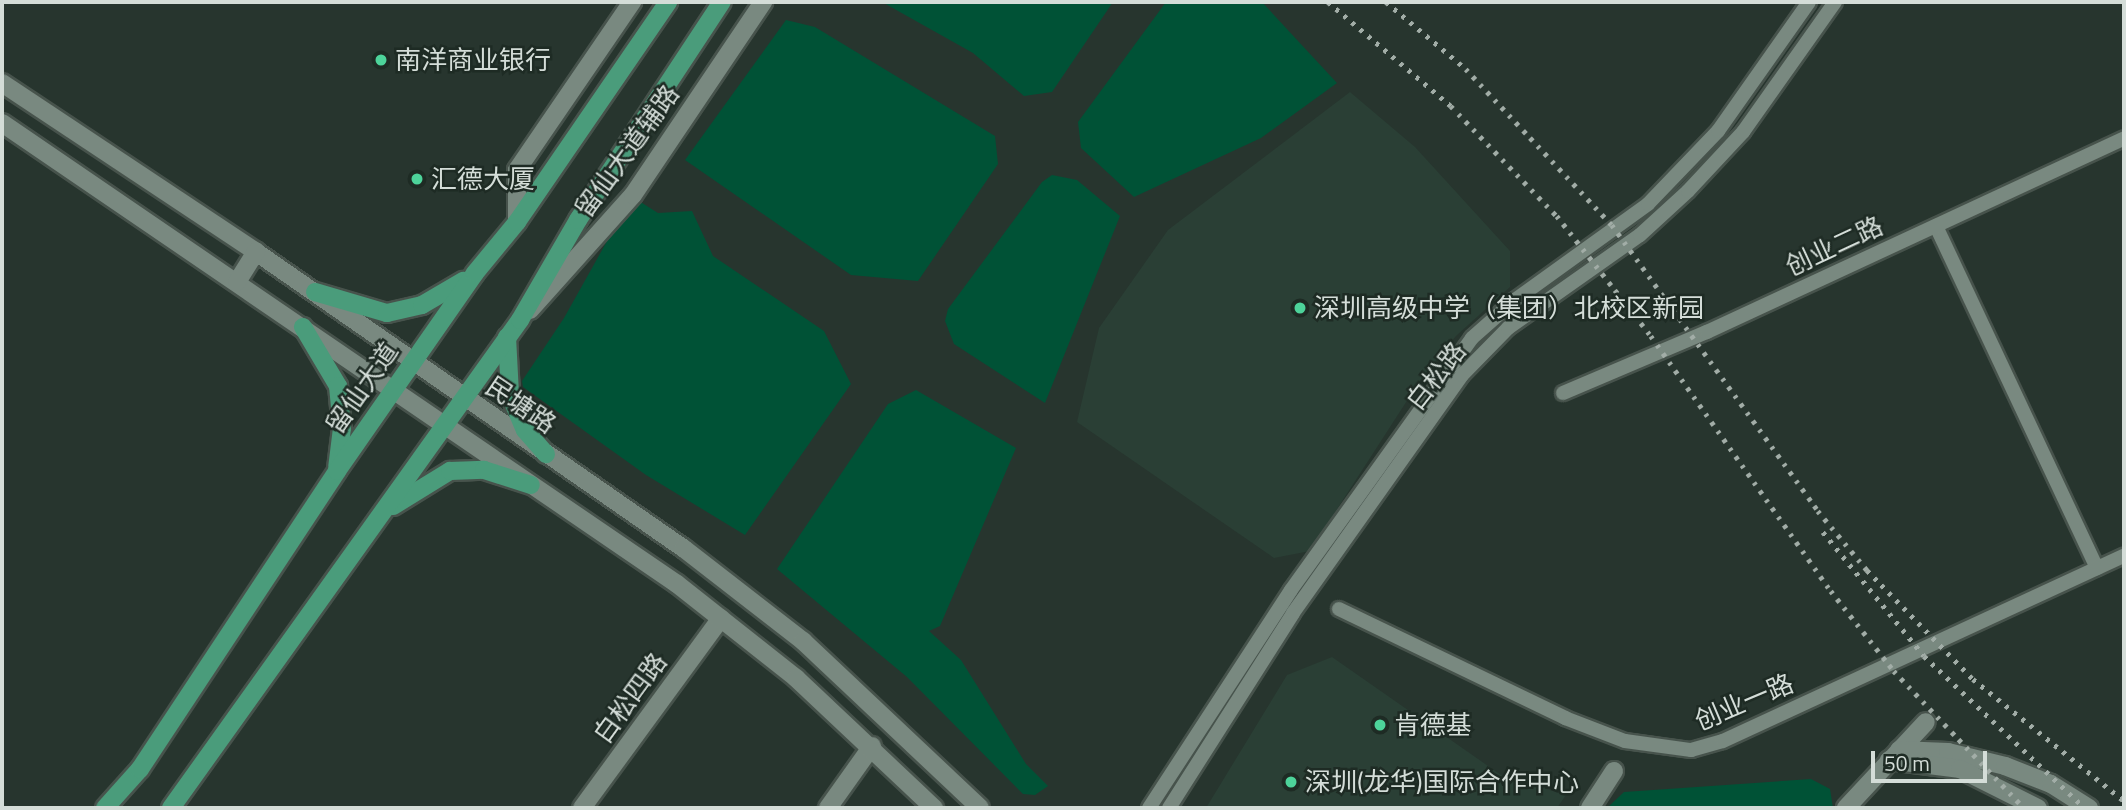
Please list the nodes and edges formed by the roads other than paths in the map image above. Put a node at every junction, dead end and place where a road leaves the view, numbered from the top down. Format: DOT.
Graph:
graph roads {
  1 [pos="632,2"];
  2 [pos="668,2"];
  3 [pos="722,2"];
  4 [pos="762,2"];
  5 [pos="1809,2"];
  6 [pos="1835,2"];
  7 [pos="2,83"];
  8 [pos="2,124"];
  9 [pos="2124,138"];
  10 [pos="517,222"];
  11 [pos="1936,226"];
  12 [pos="256,252"];
  13 [pos="475,273"];
  14 [pos="237,282"];
  15 [pos="315,292"];
  16 [pos="520,320"];
  17 [pos="303,327"];
  18 [pos="507,337"];
  19 [pos="412,362"];
  20 [pos="393,392"];
  21 [pos="1563,393"];
  22 [pos="462,397"];
  23 [pos="442,425"];
  24 [pos="546,454"];
  25 [pos="337,471"];
  26 [pos="531,485"];
  27 [pos="372,528"];
  28 [pos="2124,556"];
  29 [pos="2097,568"];
  30 [pos="1339,609"];
  31 [pos="721,618"];
  32 [pos="1926,722"];
  33 [pos="872,746"];
  34 [pos="1894,755"];
  35 [pos="1614,771"];
  36 [pos="105,808"];
  37 [pos="171,808"];
  38 [pos="582,808"];
  39 [pos="828,808"];
  40 [pos="934,808"];
  41 [pos="980,808"];
  42 [pos="1149,808"];
  43 [pos="1168,808"];
  44 [pos="1590,808"];
  45 [pos="1846,808"];
  46 [pos="2038,808"];
  47 [pos="2089,808"];
  1 -- 10 [label="main road"];
  2 -- 10 [label="main road, 留仙大道"];
  3 -- 16 [label="main road"];
  4 -- 16 [label="main road, 留仙大道辅路"];
  5 -- 42 [label="street, 白松路"];
  6 -- 43 [label="street, 白松路"];
  7 -- 12 [label="main road, 民塘路"];
  8 -- 14 [label="main road"];
  9 -- 11 [label="street, 创业二路"];
  10 -- 13 [label="main road, 留仙大道"];
  11 -- 21 [label="street, 创业二路"];
  11 -- 29 [label="street"];
  12 -- 14 [label="main road"];
  12 -- 15 [label="main road, 民塘路"];
  13 -- 15 [label="main road"];
  13 -- 19 [label="main road, 留仙大道"];
  14 -- 17 [label="main road"];
  15 -- 19 [label="main road, 民塘路"];
  16 -- 18 [label="main road"];
  17 -- 20 [label="main road"];
  17 -- 25 [label="main road"];
  18 -- 22 [label="main road"];
  18 -- 24 [label="main road"];
  19 -- 20 [label="main road, 留仙大道"];
  19 -- 22 [label="main road, 民塘路"];
  20 -- 23 [label="main road"];
  20 -- 25 [label="main road, 留仙大道"];
  22 -- 23 [label="main road"];
  22 -- 24 [label="main road, 民塘路"];
  23 -- 26 [label="main road"];
  23 -- 27 [label="main road"];
  24 -- 41 [label="main road, 民塘路"];
  25 -- 36 [label="main road, 留仙大道"];
  26 -- 27 [label="main road"];
  26 -- 31 [label="main road"];
  27 -- 37 [label="main road"];
  28 -- 29 [label="street, 创业一路"];
  29 -- 30 [label="street, 创业一路"];
  31 -- 33 [label="main road"];
  31 -- 38 [label="main road, 白松四路"];
  32 -- 34 [label="main road"];
  33 -- 39 [label="main road"];
  33 -- 40 [label="main road"];
  34 -- 45 [label="main road"];
  34 -- 46 [label="main road"];
  34 -- 47 [label="main road"];
  35 -- 44 [label="main road"];
}
